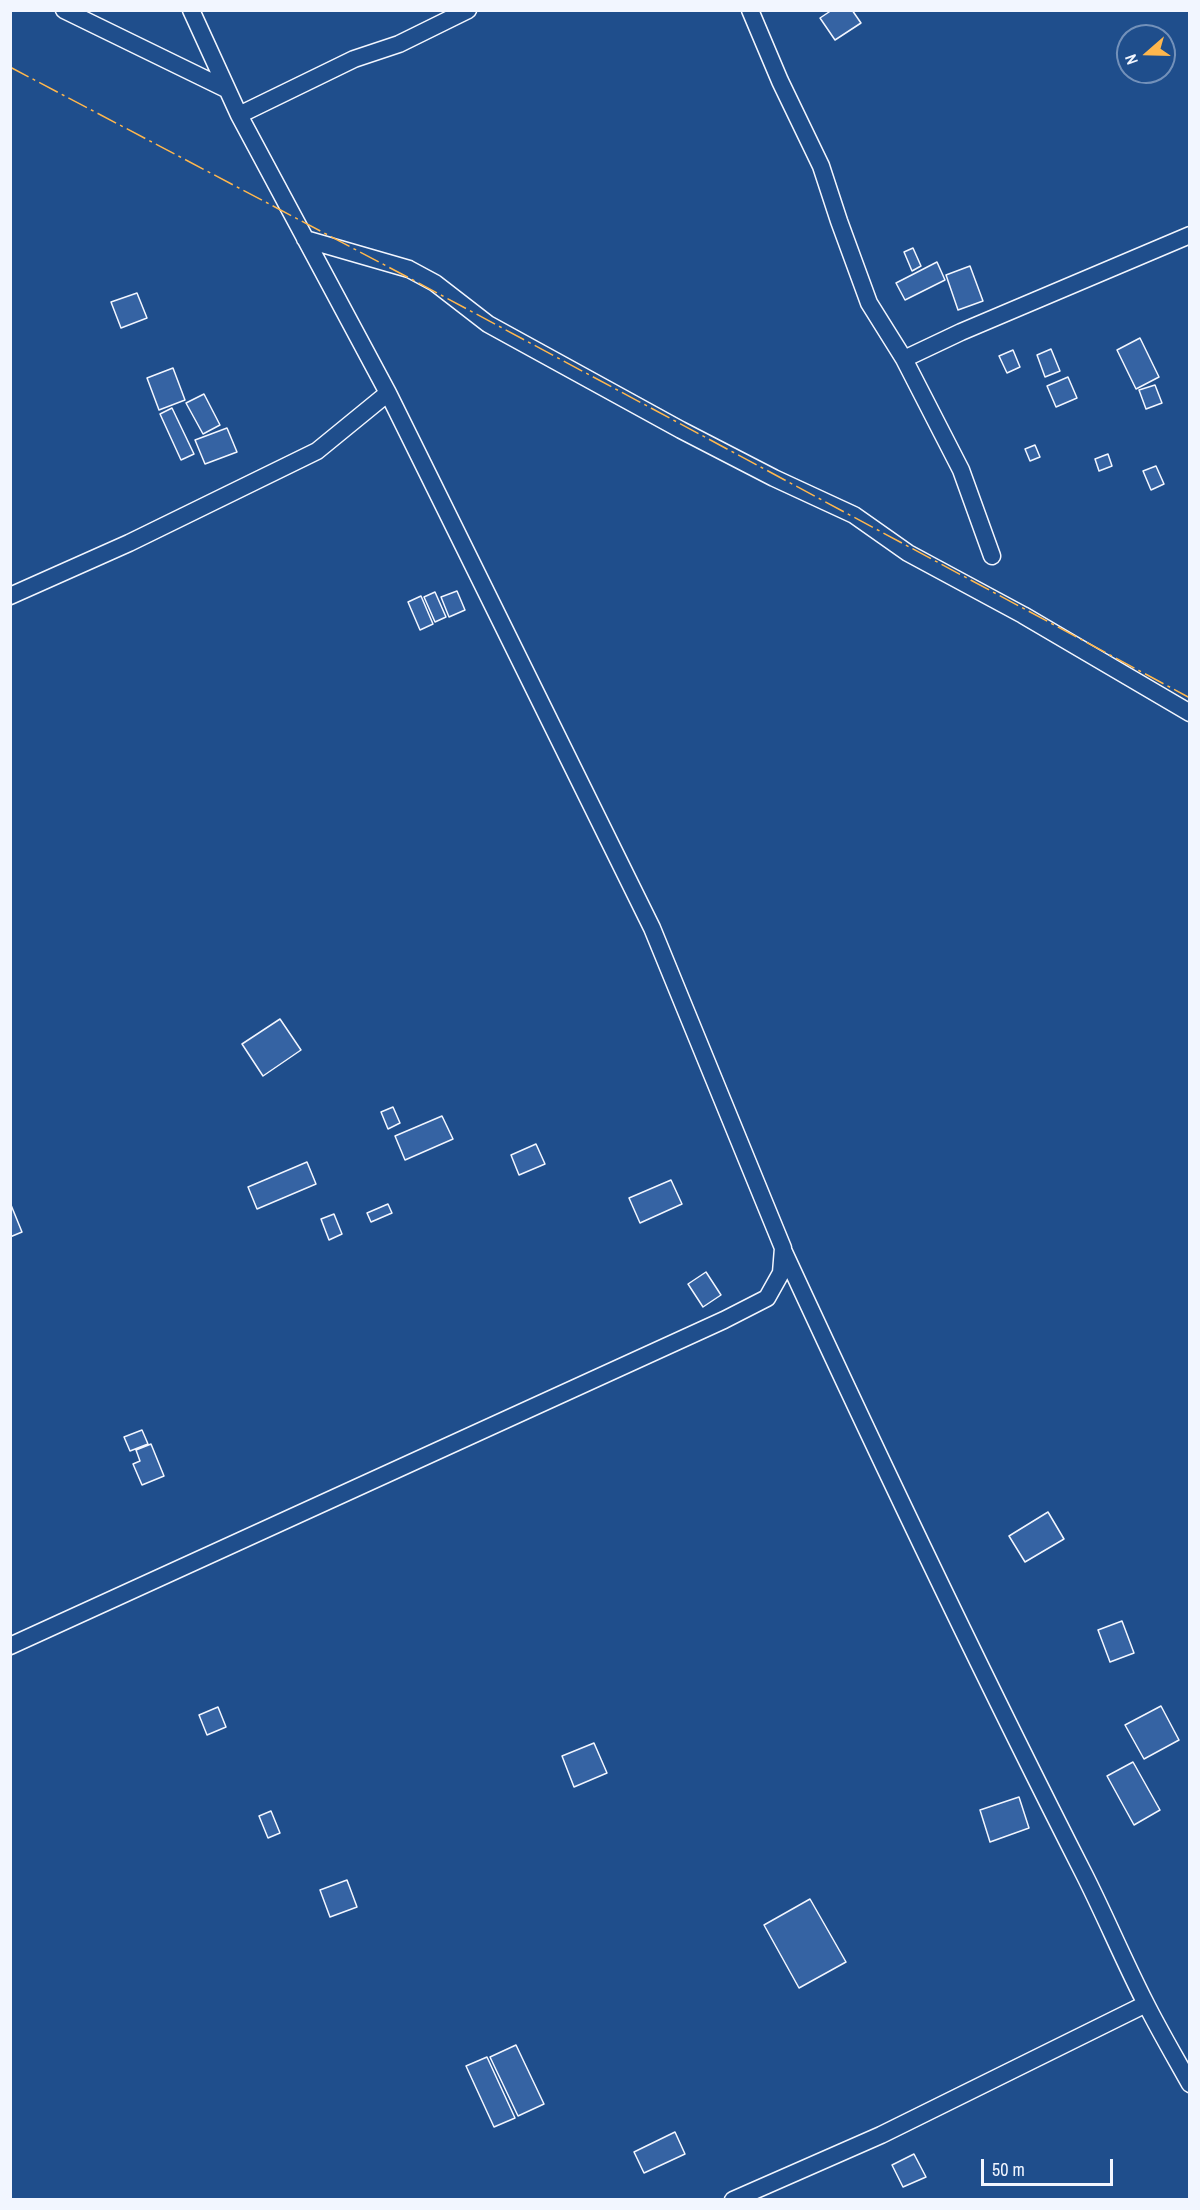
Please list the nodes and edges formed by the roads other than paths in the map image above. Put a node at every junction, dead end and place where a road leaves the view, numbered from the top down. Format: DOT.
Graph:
graph roads {
  1 [pos="64,10"];
  2 [pos="191,10"];
  3 [pos="468,10"];
  4 [pos="750,10"];
  5 [pos="226,89"];
  6 [pos="239,115"];
  7 [pos="1190,235"];
  8 [pos="305,239"];
  9 [pos="904,358"];
  10 [pos="388,393"];
  11 [pos="992,556"];
  12 [pos="10,596"];
  13 [pos="1190,713"];
  14 [pos="783,1248"];
  15 [pos="10,1646"];
  16 [pos="1146,2004"];
  17 [pos="1190,2084"];
  18 [pos="733,2199"];
  1 -- 5 [label="street"];
  2 -- 5 [label="street"];
  3 -- 6 [label="street"];
  4 -- 9 [label="street"];
  5 -- 6 [label="street"];
  6 -- 8 [label="street"];
  7 -- 9 [label="street"];
  8 -- 10 [label="street"];
  8 -- 13 [label="street"];
  9 -- 11 [label="street"];
  10 -- 12 [label="street"];
  10 -- 14 [label="street"];
  14 -- 15 [label="street"];
  14 -- 16 [label="street"];
  16 -- 17 [label="street"];
  16 -- 18 [label="street"];
}
